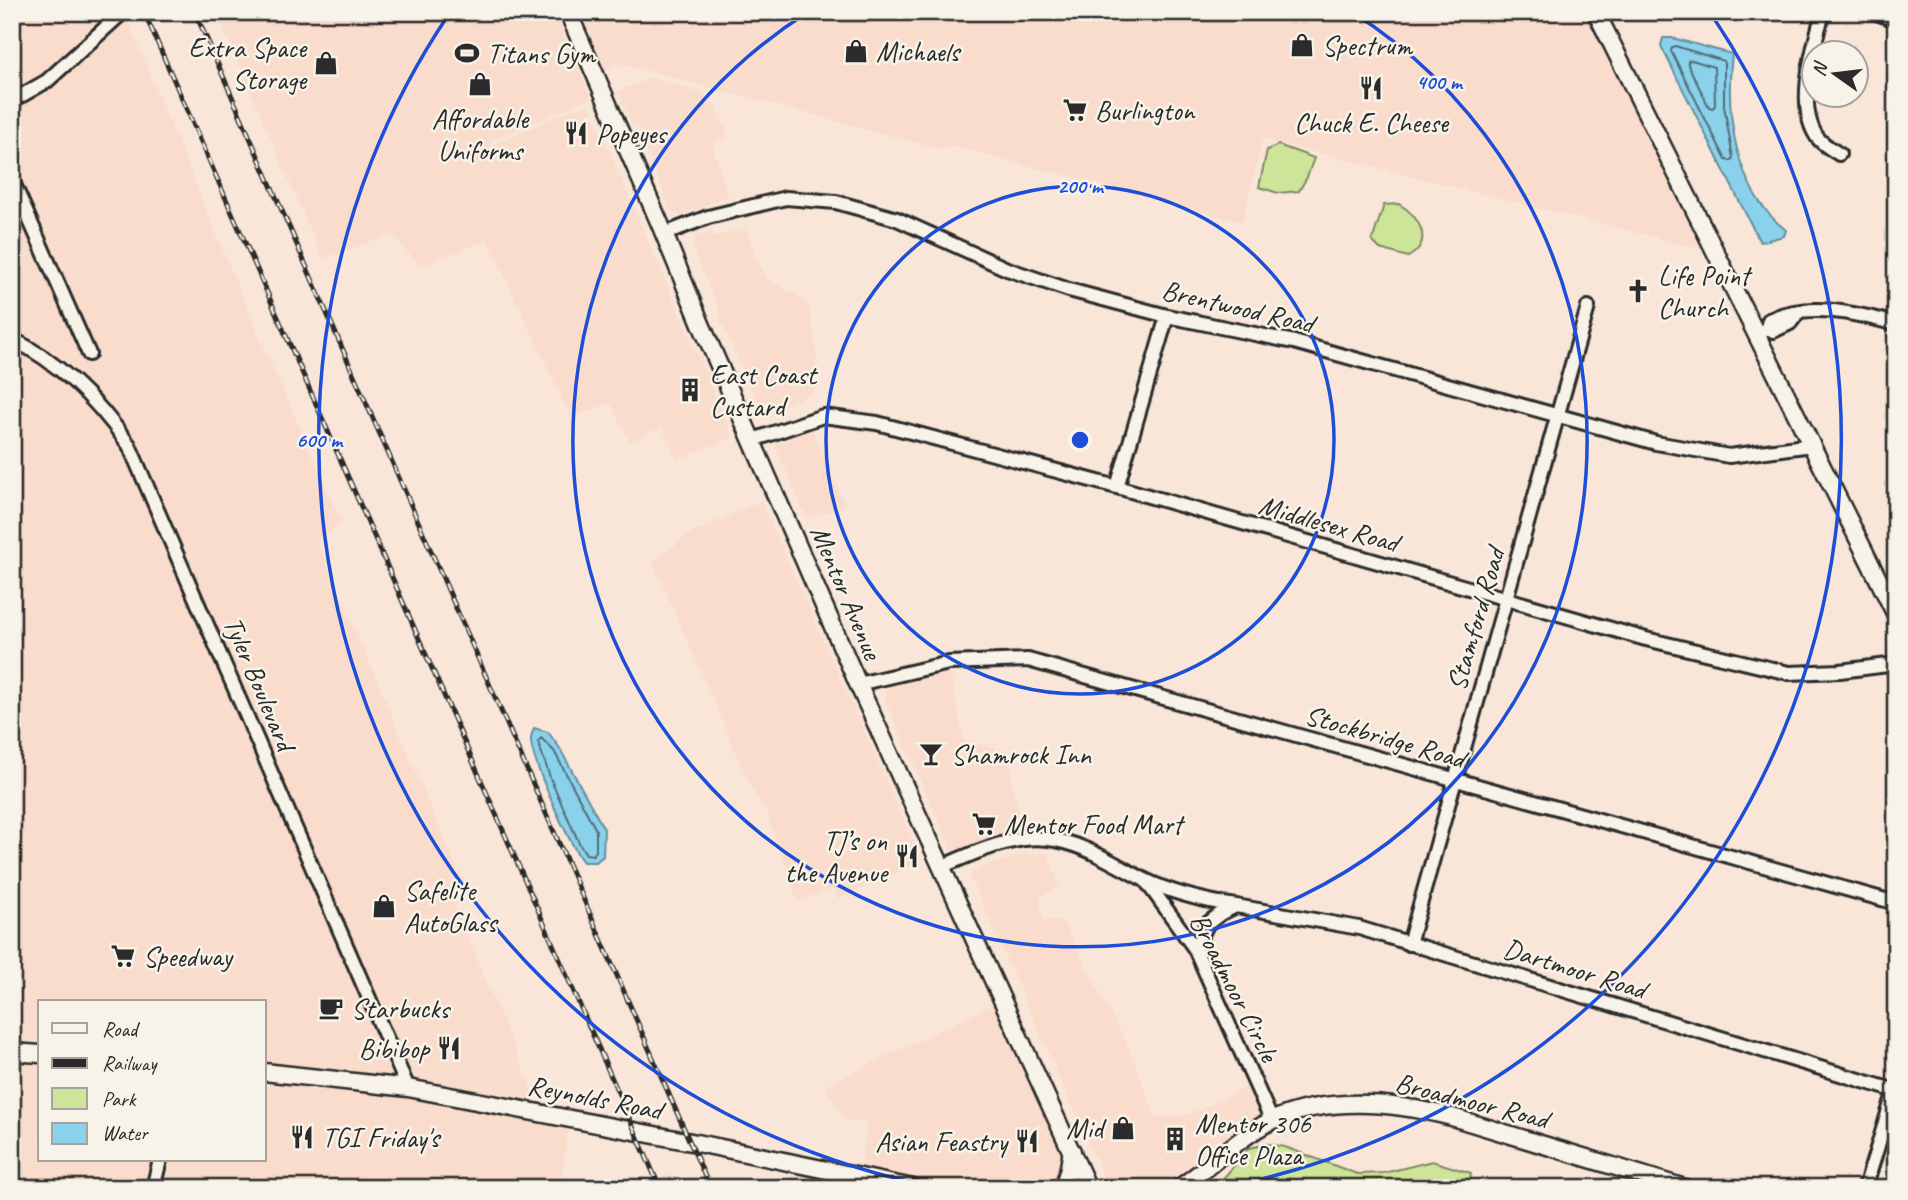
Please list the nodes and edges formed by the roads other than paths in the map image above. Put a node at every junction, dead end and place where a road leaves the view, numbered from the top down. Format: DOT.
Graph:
graph roads {
  1 [pos="123,12"];
  2 [pos="568,12"];
  3 [pos="1596,12"];
  4 [pos="1823,12"];
  5 [pos="1874,12"];
  6 [pos="1896,20"];
  7 [pos="12,100"];
  8 [pos="1839,154"];
  9 [pos="12,180"];
  10 [pos="664,234"];
  11 [pos="1588,307"];
  12 [pos="1167,316"];
  13 [pos="1896,324"];
  14 [pos="1762,332"];
  15 [pos="12,339"];
  16 [pos="89,354"];
  17 [pos="1558,416"];
  18 [pos="753,440"];
  19 [pos="1812,445"];
  20 [pos="1117,487"];
  21 [pos="1892,595"];
  22 [pos="1505,599"];
  23 [pos="1896,615"];
  24 [pos="1896,664"];
  25 [pos="859,684"];
  26 [pos="1455,781"];
  27 [pos="943,866"];
  28 [pos="1145,880"];
  29 [pos="1896,902"];
  30 [pos="1236,906"];
  31 [pos="1409,944"];
  32 [pos="1195,949"];
  33 [pos="12,1052"];
  34 [pos="38,1054"];
  35 [pos="266,1072"];
  36 [pos="408,1088"];
  37 [pos="1895,1089"];
  38 [pos="1272,1121"];
  39 [pos="1072,1151"];
  40 [pos="160,1162"];
  41 [pos="153,1188"];
  42 [pos="914,1188"];
  43 [pos="1063,1188"];
  44 [pos="1088,1188"];
  45 [pos="1179,1188"];
  46 [pos="1685,1188"];
  47 [pos="1865,1188"];
  1 -- 7 [label="street"];
  2 -- 10 [label="main road, Mentor Avenue"];
  3 -- 14 [label="main road"];
  4 -- 8 [label="street"];
  5 -- 6 [label="street"];
  9 -- 16 [label="street"];
  10 -- 12 [label="street, Brentwood Road"];
  10 -- 18 [label="main road, Mentor Avenue"];
  11 -- 17 [label="street, Stamford Road"];
  12 -- 17 [label="street, Brentwood Road"];
  12 -- 20 [label="street"];
  13 -- 14 [label="street"];
  14 -- 19 [label="main road"];
  15 -- 36 [label="street, Tyler Boulevard"];
  17 -- 19 [label="street, Brentwood Road"];
  17 -- 22 [label="street, Stamford Road"];
  18 -- 20 [label="street, Middlesex Road"];
  18 -- 25 [label="main road, Mentor Avenue"];
  19 -- 21 [label="main road"];
  20 -- 22 [label="street, Middlesex Road"];
  21 -- 23 [label="main road"];
  22 -- 24 [label="street, Middlesex Road"];
  22 -- 26 [label="street, Stamford Road"];
  25 -- 26 [label="street, Stockbridge Road"];
  25 -- 27 [label="main road, Mentor Avenue"];
  26 -- 29 [label="street, Stockbridge Road"];
  26 -- 31 [label="street, Stamford Road"];
  27 -- 28 [label="street, Dartmoor Road"];
  27 -- 39 [label="main road, Mentor Avenue"];
  28 -- 30 [label="street, Dartmoor Road"];
  28 -- 32 [label="street, Broadmoor Circle"];
  30 -- 31 [label="street, Dartmoor Road"];
  30 -- 32 [label="street"];
  31 -- 37 [label="street, Dartmoor Road"];
  32 -- 38 [label="street, Broadmoor Circle"];
  33 -- 34 [label="main road"];
  35 -- 36 [label="main road, Reynolds Road"];
  36 -- 42 [label="main road, Reynolds Road"];
  37 -- 47 [label="street"];
  38 -- 45 [label="main road, Broadmoor Road"];
  38 -- 46 [label="main road, Broadmoor Road"];
  39 -- 43 [label="main road"];
  39 -- 44 [label="main road, Mentor Avenue"];
  40 -- 41 [label="street"];
}
